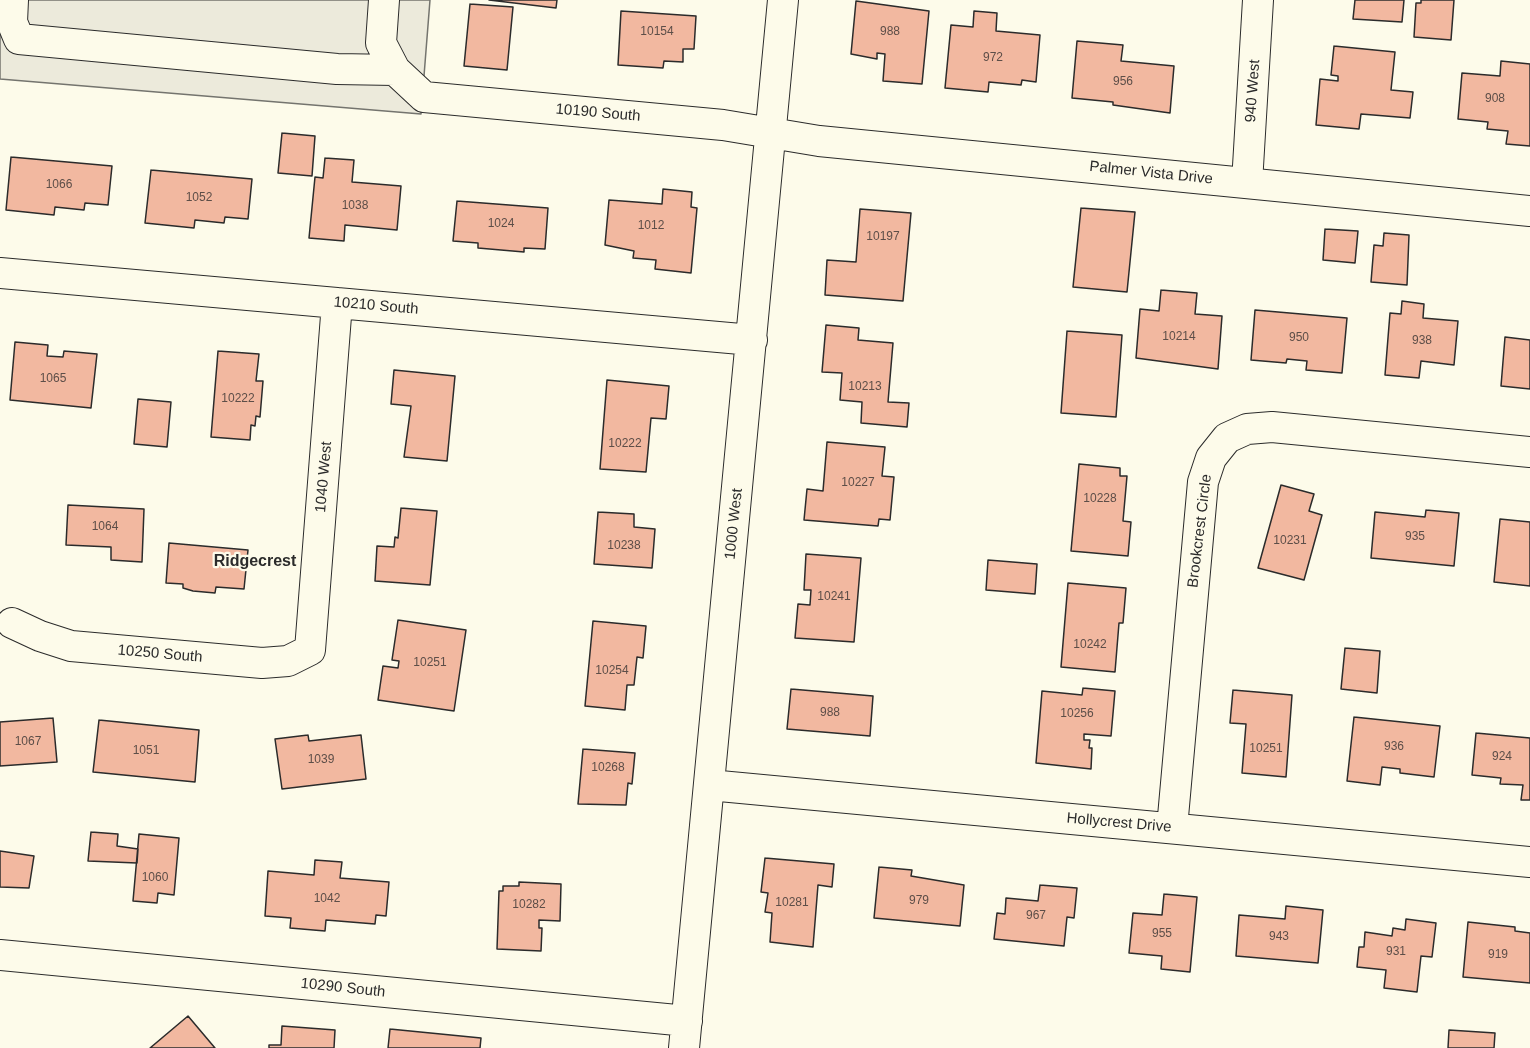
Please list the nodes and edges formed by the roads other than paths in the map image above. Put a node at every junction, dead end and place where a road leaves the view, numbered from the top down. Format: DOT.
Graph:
graph roads {
  1 [pos="13,0"];
  2 [pos="384,0"];
  3 [pos="783,0"];
  4 [pos="1258,0"];
  5 [pos="395,70"];
  6 [pos="772,134"];
  7 [pos="1247,183"];
  8 [pos="1530,211"];
  9 [pos="0,273"];
  10 [pos="337,303"];
  11 [pos="752,340"];
  12 [pos="1530,452"];
  13 [pos="12,623"];
  14 [pos="310,650"];
  15 [pos="709,785"];
  16 [pos="1172,828"];
  17 [pos="1530,862"];
  18 [pos="0,955"];
  19 [pos="685,1035"];
  1 -- 5 [label="street"];
  2 -- 5 [label="street"];
  3 -- 6 [label="street, 1000 West"];
  4 -- 7 [label="street, 940 West"];
  5 -- 6 [label="street, 10190 South"];
  6 -- 7 [label="street, Palmer Vista Drive"];
  6 -- 11 [label="street, 1000 West"];
  7 -- 8 [label="street, Palmer Vista Drive"];
  9 -- 10 [label="street, 10210 South"];
  10 -- 11 [label="street, 10210 South"];
  10 -- 14 [label="street, 1040 West"];
  11 -- 15 [label="street, 1000 West"];
  12 -- 16 [label="street, Brookcrest Circle"];
  13 -- 14 [label="street, 10250 South"];
  15 -- 16 [label="street, Hollycrest Drive"];
  15 -- 19 [label="street, 1000 West"];
  16 -- 17 [label="street, Hollycrest Drive"];
  18 -- 19 [label="street, 10290 South"];
}
